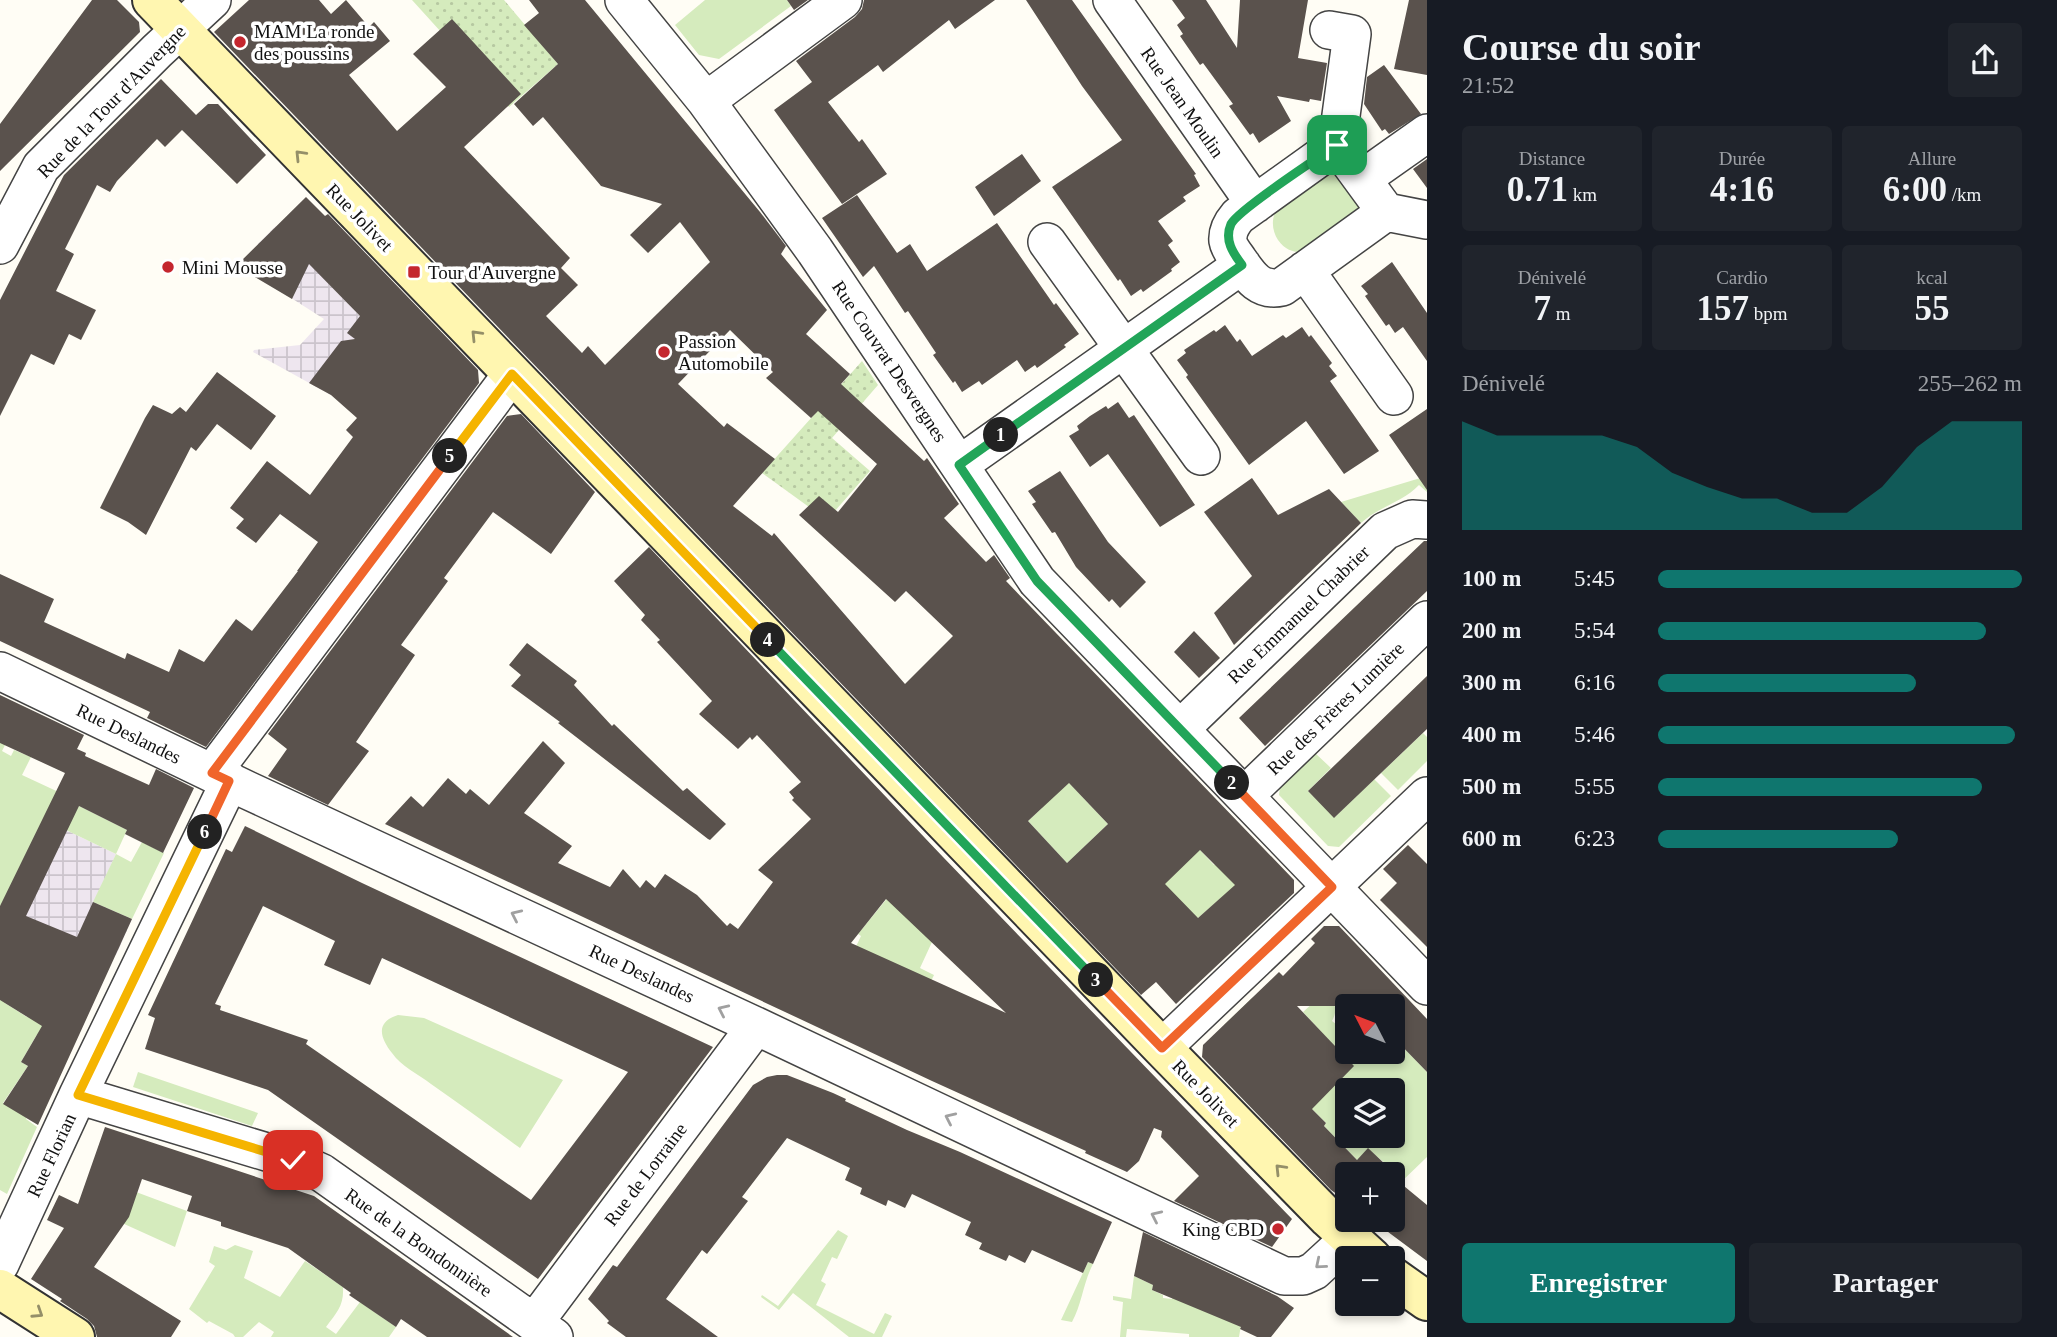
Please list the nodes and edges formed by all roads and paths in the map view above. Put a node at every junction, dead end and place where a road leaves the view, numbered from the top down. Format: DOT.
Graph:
graph roads {
  1 [pos="152,0"];
  2 [pos="212,0"];
  3 [pos="624,0"];
  4 [pos="843,0"];
  5 [pos="1112,0"];
  6 [pos="180,29"];
  7 [pos="1351,33"];
  8 [pos="706,100"];
  9 [pos="1427,133"];
  10 [pos="1337,145"];
  11 [pos="1362,179"];
  12 [pos="13,186"];
  13 [pos="1255,204"];
  14 [pos="1385,212"];
  15 [pos="1427,220"];
  16 [pos="1047,242"];
  17 [pos="0,245"];
  18 [pos="1242,265"];
  19 [pos="1305,270"];
  20 [pos="1123,348"];
  21 [pos="512,374"];
  22 [pos="1394,396"];
  23 [pos="1200,456"];
  24 [pos="959,465"];
  25 [pos="1427,520"];
  26 [pos="1427,620"];
  27 [pos="0,671"];
  28 [pos="1180,729"];
  29 [pos="220,777"];
  30 [pos="1244,796"];
  31 [pos="1427,796"];
  32 [pos="1332,887"];
  33 [pos="1427,986"];
  34 [pos="756,1026"];
  35 [pos="1162,1048"];
  36 [pos="78,1095"];
  37 [pos="1350,1238"];
  38 [pos="0,1264"];
  39 [pos="1405,1285"];
  40 [pos="0,1289"];
  41 [pos="1427,1301"];
  42 [pos="544,1330"];
  43 [pos="75,1337"];
  1 -- 6 [label="street, Rue Jolivet"];
  2 -- 6 [label="street, Rue de la Tour d'Auvergne"];
  3 -- 8 [label="street, Rue Couvrat Desvergnes"];
  4 -- 8 [label="street"];
  5 -- 13 [label="street, Rue Jean Moulin"];
  6 -- 12 [label="street, Rue de la Tour d'Auvergne"];
  21 -- 6 [label="street, Rue Jolivet, one-way"];
  7 -- 10 [label="street"];
  8 -- 24 [label="street, Rue Couvrat Desvergnes"];
  9 -- 11 [label="street"];
  10 -- 11 [label="street"];
  10 -- 13 [label="street"];
  11 -- 14 [label="street"];
  12 -- 17 [label="street, Rue de la Tour d'Auvergne"];
  13 -- 18 [label="street"];
  14 -- 15 [label="street"];
  14 -- 19 [label="street"];
  16 -- 20 [label="street"];
  18 -- 19 [label="street"];
  18 -- 20 [label="street"];
  19 -- 22 [label="street"];
  20 -- 23 [label="street"];
  20 -- 24 [label="street"];
  21 -- 29 [label="street, Rue Florian"];
  21 -- 35 [label="street, Rue Jolivet"];
  24 -- 28 [label="street, Rue Couvrat Desvergnes"];
  25 -- 28 [label="street, Rue Emmanuel Chabrier"];
  26 -- 30 [label="street, Rue des Frères Lumière"];
  27 -- 29 [label="street, Rue Deslandes"];
  28 -- 30 [label="street, Rue Couvrat Desvergnes"];
  34 -- 29 [label="street, Rue Deslandes, one-way"];
  29 -- 36 [label="street, Rue Florian"];
  30 -- 32 [label="street, Rue Couvrat Desvergnes"];
  31 -- 32 [label="street"];
  32 -- 33 [label="street, Rue Couvrat Desvergnes"];
  32 -- 35 [label="street"];
  37 -- 34 [label="street, Rue Deslandes, one-way"];
  34 -- 42 [label="street, Rue de Lorraine"];
  37 -- 35 [label="street, Rue Jolivet, one-way"];
  36 -- 38 [label="street, Rue Florian"];
  36 -- 42 [label="street, Rue de la Bondonnière"];
  39 -- 41 [label="street"];
  40 -- 43 [label="street, one-way"];
}
